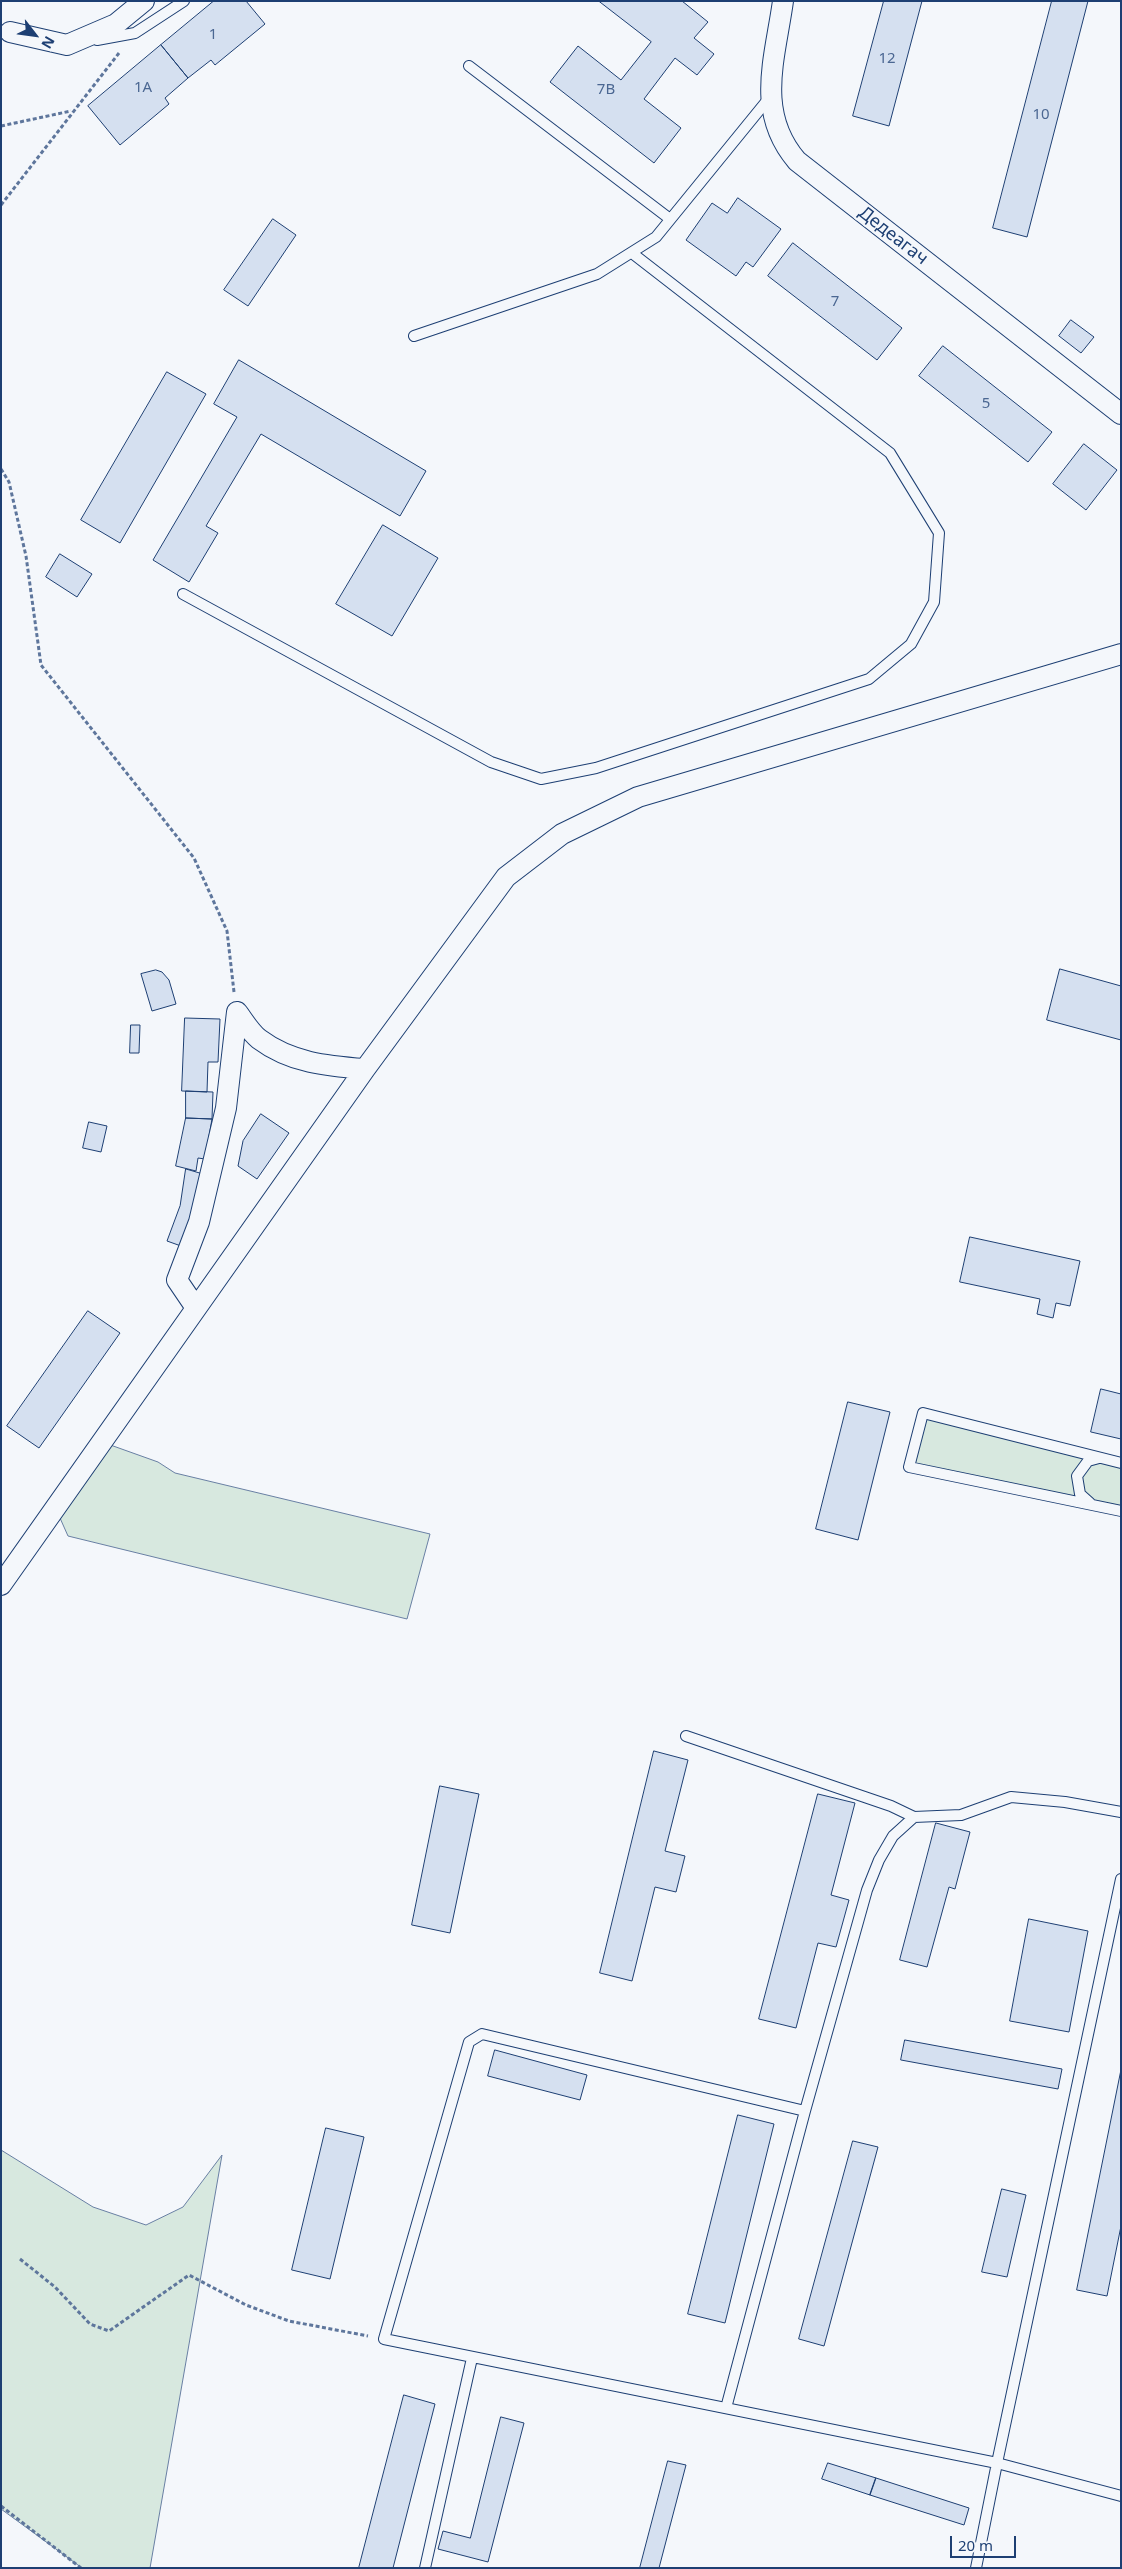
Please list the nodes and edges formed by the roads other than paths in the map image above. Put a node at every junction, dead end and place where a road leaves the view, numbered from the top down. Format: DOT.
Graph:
graph roads {
  1 [pos="144,1"];
  2 [pos="184,1"];
  3 [pos="783,1"];
  4 [pos="10,32"];
  5 [pos="67,45"];
  6 [pos="469,66"];
  7 [pos="770,97"];
  8 [pos="670,219"];
  9 [pos="632,252"];
  10 [pos="414,336"];
  11 [pos="1121,414"];
  12 [pos="183,594"];
  13 [pos="1121,654"];
  14 [pos="365,1069"];
  15 [pos="196,1308"];
  16 [pos="1100,1457"];
  17 [pos="1121,1462"];
  18 [pos="1091,1504"];
  19 [pos="1121,1511"];
  20 [pos="1,1585"];
  21 [pos="686,1736"];
  22 [pos="1121,1812"];
  23 [pos="914,1818"];
  24 [pos="1121,1879"];
  25 [pos="805,2111"];
  26 [pos="472,2358"];
  27 [pos="726,2408"];
  28 [pos="997,2463"];
  29 [pos="1121,2496"];
  30 [pos="425,2568"];
  31 [pos="976,2568"];
  1 -- 5 [label="street"];
  2 -- 5 [label="lane"];
  3 -- 7 [label="street, Дедеагач"];
  4 -- 5 [label="street"];
  6 -- 8 [label="lane"];
  7 -- 8 [label="lane"];
  7 -- 11 [label="street, Дедеагач"];
  8 -- 9 [label="lane"];
  9 -- 10 [label="lane"];
  9 -- 12 [label="lane"];
  13 -- 14 [label="street"];
  14 -- 15 [label="street"];
  14 -- 15 [label="street"];
  15 -- 20 [label="street"];
  16 -- 17 [label="lane"];
  16 -- 18 [label="lane"];
  16 -- 18 [label="lane"];
  18 -- 19 [label="lane"];
  21 -- 23 [label="lane"];
  22 -- 23 [label="lane"];
  23 -- 25 [label="lane"];
  24 -- 28 [label="lane"];
  25 -- 26 [label="lane"];
  25 -- 27 [label="lane"];
  26 -- 27 [label="lane"];
  26 -- 30 [label="lane"];
  27 -- 28 [label="lane"];
  28 -- 29 [label="lane"];
  28 -- 31 [label="lane"];
}
